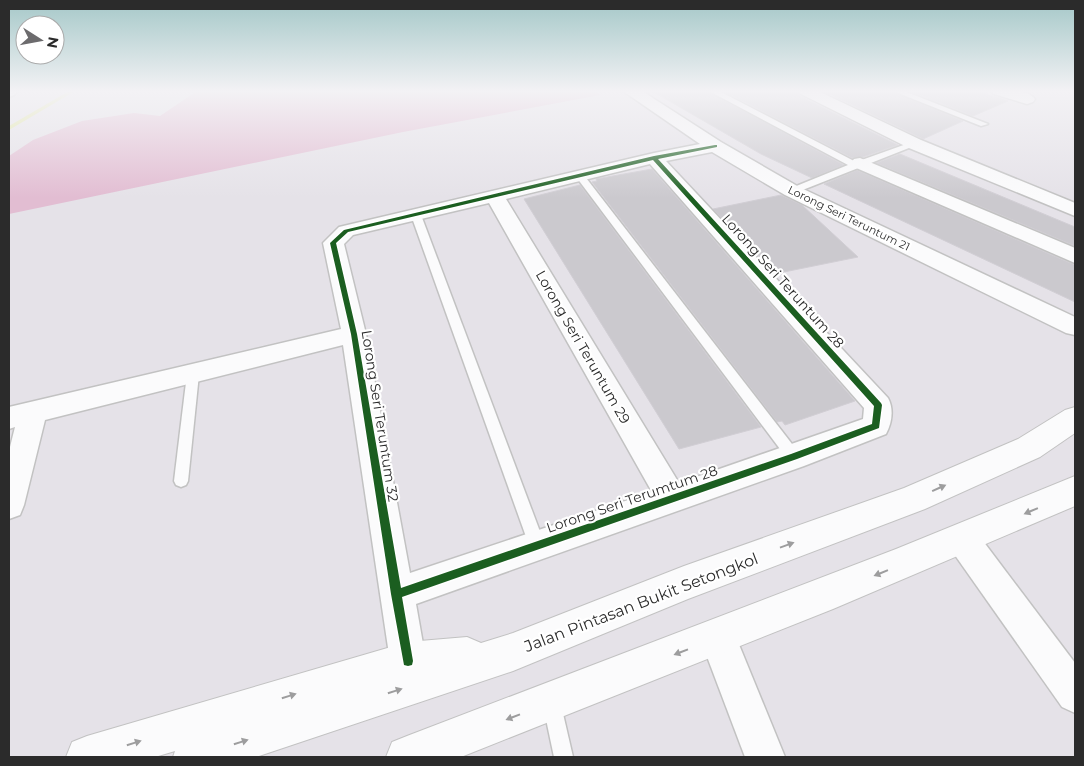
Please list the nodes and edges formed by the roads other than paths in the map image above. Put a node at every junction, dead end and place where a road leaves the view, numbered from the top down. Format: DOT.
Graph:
graph roads {
  1 [pos="686,127"];
  2 [pos="784,127"];
  3 [pos="880,127"];
  4 [pos="915,144"];
  5 [pos="715,146"];
  6 [pos="654,158"];
  7 [pos="857,164"];
  8 [pos="580,176"];
  9 [pos="792,191"];
  10 [pos="495,196"];
  11 [pos="1075,210"];
  12 [pos="416,215"];
  13 [pos="1075,256"];
  14 [pos="1075,327"];
  15 [pos="354,334"];
  16 [pos="193,374"];
  17 [pos="21,415"];
  18 [pos="1075,418"];
  19 [pos="876,426"];
  20 [pos="794,457"];
  21 [pos="181,481"];
  22 [pos="1075,490"];
  23 [pos="672,499"];
  24 [pos="9,505"];
  25 [pos="963,540"];
  26 [pos="537,545"];
  27 [pos="396,594"];
  28 [pos="718,638"];
  29 [pos="513,652"];
  30 [pos="408,661"];
  31 [pos="1075,694"];
  32 [pos="552,702"];
  33 [pos="87,757"];
  34 [pos="194,757"];
  35 [pos="407,757"];
  36 [pos="564,757"];
  37 [pos="765,757"];
  1 -- 5 [label="street, Lorong Seri Teruntum 21"];
  2 -- 7 [label="lane"];
  3 -- 4 [label="street"];
  4 -- 7 [label="lane"];
  4 -- 11 [label="street"];
  5 -- 6 [label="street"];
  5 -- 9 [label="street, Lorong Seri Teruntum 21"];
  6 -- 8 [label="street"];
  6 -- 19 [label="street, Lorong Seri Teruntum 28"];
  7 -- 9 [label="lane"];
  7 -- 13 [label="street"];
  8 -- 10 [label="street"];
  8 -- 20 [label="lane"];
  9 -- 14 [label="street, Lorong Seri Teruntum 21"];
  10 -- 12 [label="street"];
  10 -- 23 [label="street, Lorong Seri Teruntum 29"];
  12 -- 15 [label="street, Lorong Seri Teruntum 32"];
  12 -- 26 [label="lane"];
  15 -- 16 [label="street"];
  15 -- 27 [label="street, Lorong Seri Teruntum 32"];
  16 -- 17 [label="street"];
  16 -- 21 [label="lane"];
  17 -- 24 [label="street"];
  29 -- 18 [label="main road, Jalan Pintasan Bukit Setongkol, one-way"];
  19 -- 20 [label="street, Lorong Seri Terumtum 28"];
  20 -- 23 [label="street, Lorong Seri Terumtum 28"];
  22 -- 25 [label="main road, one-way"];
  23 -- 26 [label="street, Lorong Seri Terumtum 28"];
  25 -- 28 [label="main road, one-way"];
  25 -- 31 [label="street"];
  26 -- 27 [label="street, Lorong Seri Terumtum 28"];
  27 -- 30 [label="street, Lorong Seri Teruntum 32"];
  28 -- 32 [label="main road, one-way"];
  28 -- 37 [label="street"];
  29 -- 30 [label="main road"];
  34 -- 29 [label="main road, Jalan Pintasan Bukit Setongkol, one-way"];
  33 -- 30 [label="main road, one-way"];
  32 -- 35 [label="main road, one-way"];
  32 -- 36 [label="lane"];
}
